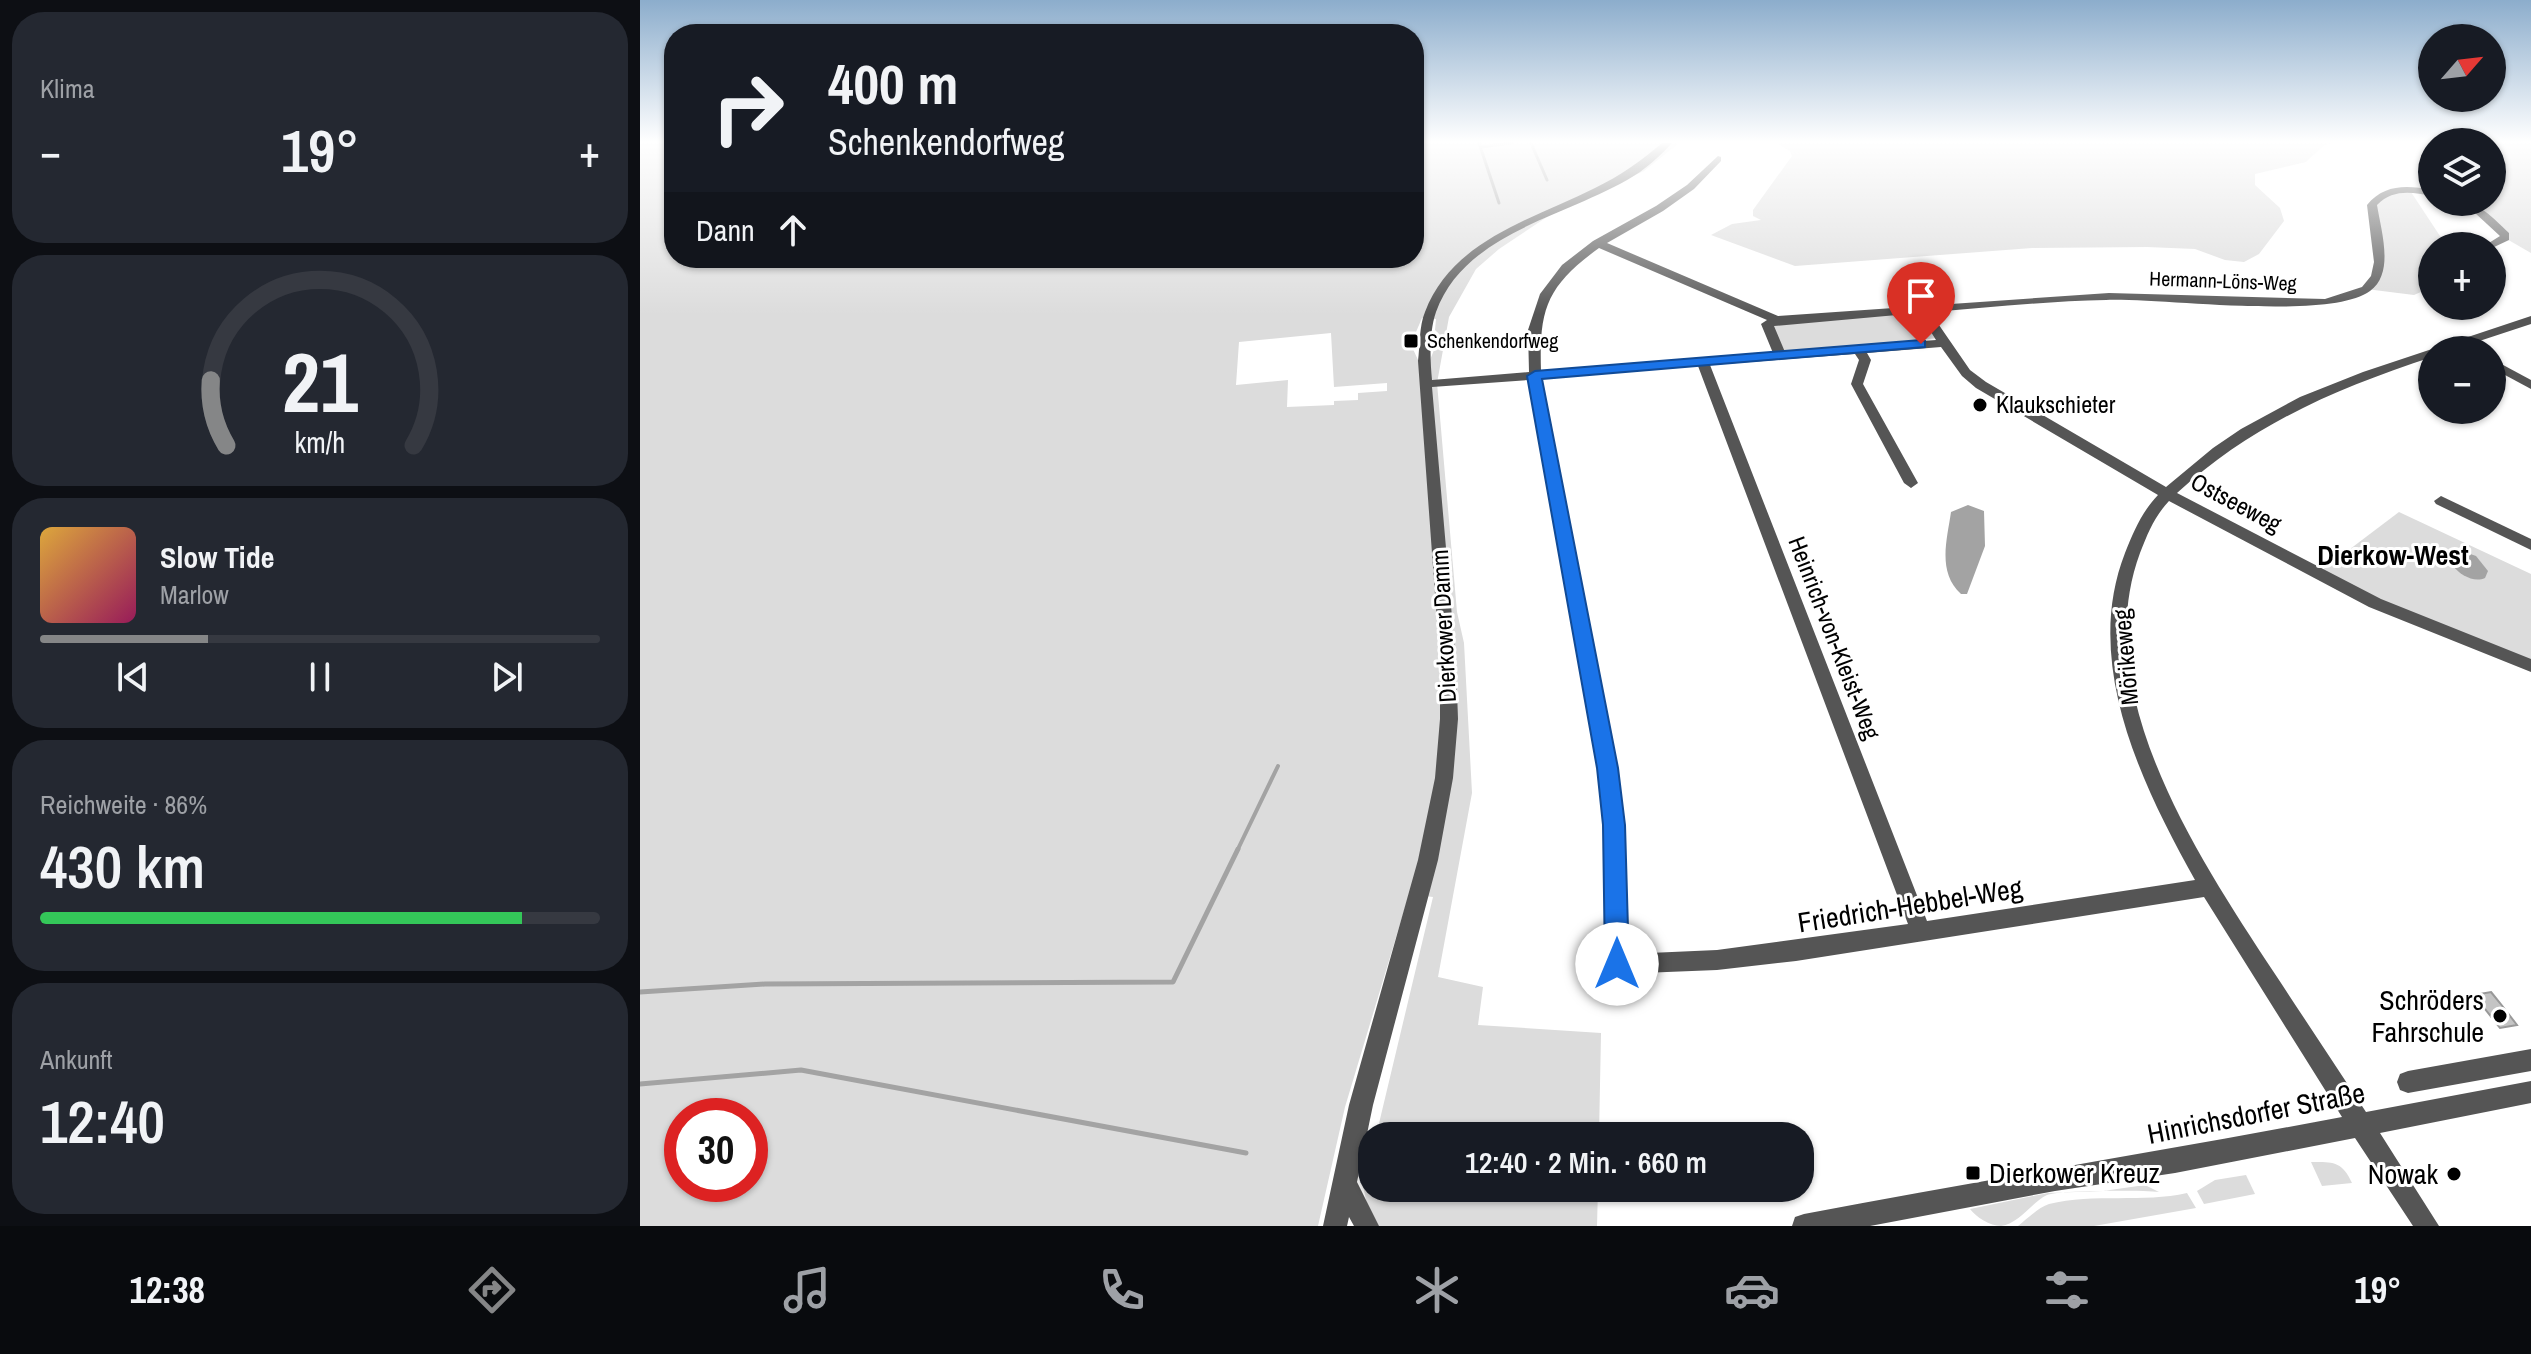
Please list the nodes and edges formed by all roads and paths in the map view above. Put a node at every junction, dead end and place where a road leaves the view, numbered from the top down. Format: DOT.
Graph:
graph roads {
  1 [pos="1575,200"];
  2 [pos="1670,200"];
  3 [pos="2376,200"];
  4 [pos="2484,216"];
  5 [pos="2502,232"];
  6 [pos="1597,243"];
  7 [pos="1922,309"];
  8 [pos="1777,320"];
  9 [pos="2531,320"];
  10 [pos="2491,336"];
  11 [pos="1944,343"];
  12 [pos="1859,349"];
  13 [pos="1781,356"];
  14 [pos="2418,358"];
  15 [pos="1703,362"];
  16 [pos="2506,371"];
  17 [pos="1535,376"];
  18 [pos="1427,384"];
  19 [pos="2531,385"];
  20 [pos="1911,483"];
  21 [pos="2167,494"];
  22 [pos="2441,501"];
  23 [pos="2531,545"];
  24 [pos="2531,666"];
  25 [pos="2209,887"];
  26 [pos="1921,931"];
  27 [pos="2531,1060"];
  28 [pos="2408,1082"];
  29 [pos="2531,1092"];
  30 [pos="2360,1123"];
  31 [pos="1344,1183"];
  32 [pos="1335,1226"];
  33 [pos="1367,1226"];
  34 [pos="1804,1226"];
  35 [pos="2427,1226"];
  1 -- 18 [label="street, Dierkower Damm"];
  2 -- 6 [label="street"];
  3 -- 7 [label="street, Hermann-Löns-Weg"];
  4 -- 5 [label="street"];
  6 -- 8 [label="street"];
  6 -- 17 [label="street"];
  7 -- 8 [label="street"];
  7 -- 11 [label="street, Ostseeweg"];
  8 -- 13 [label="street"];
  9 -- 10 [label="street"];
  11 -- 12 [label="street"];
  11 -- 21 [label="street, Ostseeweg"];
  12 -- 13 [label="street"];
  12 -- 20 [label="street"];
  13 -- 15 [label="street"];
  14 -- 21 [label="street, Mörikeweg"];
  15 -- 17 [label="street"];
  15 -- 26 [label="street, Heinrich-von-Kleist-Weg"];
  16 -- 19 [label="street"];
  17 -- 18 [label="street"];
  17 -- 26 [label="street, Friedrich-Hebbel-Weg"];
  18 -- 31 [label="street, Dierkower Damm"];
  21 -- 24 [label="street, Ostseeweg"];
  21 -- 25 [label="street, Mörikeweg"];
  22 -- 23 [label="street"];
  25 -- 26 [label="street, Friedrich-Hebbel-Weg"];
  25 -- 30 [label="street, Mörikeweg"];
  27 -- 28 [label="street"];
  29 -- 30 [label="street, Hinrichsdorfer Straße"];
  30 -- 34 [label="street, Hinrichsdorfer Straße"];
  30 -- 35 [label="street, Mörikeweg"];
  31 -- 32 [label="street, Dierkower Damm"];
  31 -- 33 [label="street"];
}
